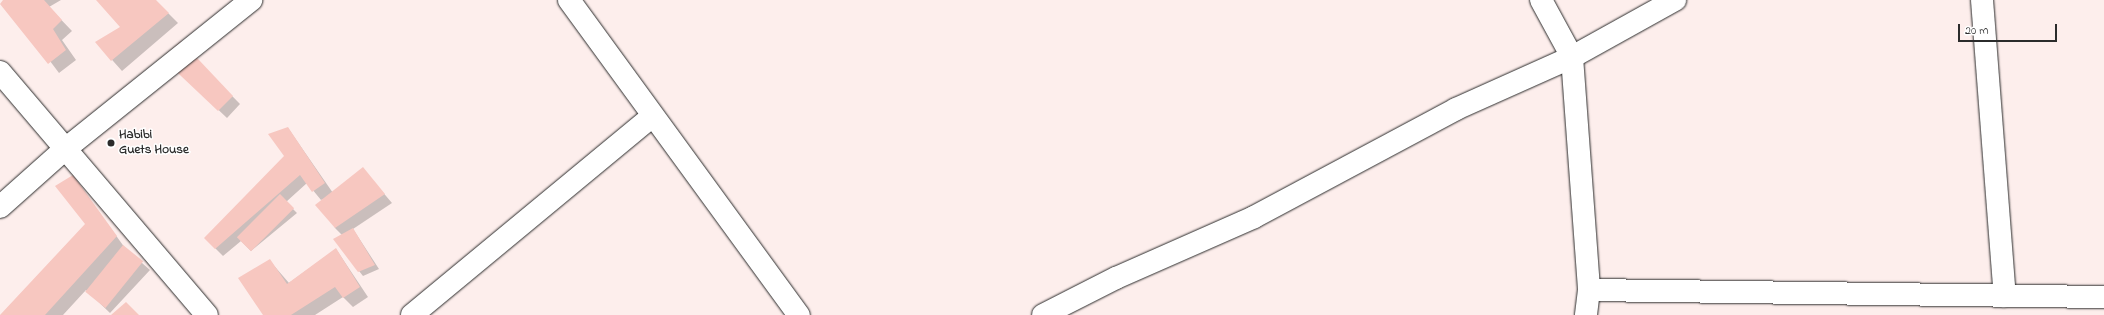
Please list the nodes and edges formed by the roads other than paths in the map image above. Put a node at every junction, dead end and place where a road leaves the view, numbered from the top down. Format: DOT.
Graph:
graph roads {
  1 [pos="251,0"];
  2 [pos="569,0"];
  3 [pos="1541,0"];
  4 [pos="1676,0"];
  5 [pos="1982,0"];
  6 [pos="1572,57"];
  7 [pos="0,72"];
  8 [pos="651,117"];
  9 [pos="64,150"];
  10 [pos="0,207"];
  11 [pos="1590,290"];
  12 [pos="2005,296"];
  13 [pos="2104,297"];
  14 [pos="207,315"];
  15 [pos="412,315"];
  16 [pos="800,315"];
  17 [pos="1043,315"];
  18 [pos="1586,315"];
  1 -- 9 [label="street"];
  2 -- 8 [label="street"];
  3 -- 6 [label="street"];
  4 -- 6 [label="street"];
  5 -- 12 [label="street"];
  6 -- 11 [label="street"];
  6 -- 17 [label="street"];
  7 -- 9 [label="street"];
  8 -- 15 [label="street"];
  8 -- 16 [label="street"];
  9 -- 10 [label="street"];
  9 -- 14 [label="street"];
  11 -- 12 [label="street"];
  11 -- 18 [label="street"];
  12 -- 13 [label="street"];
}
